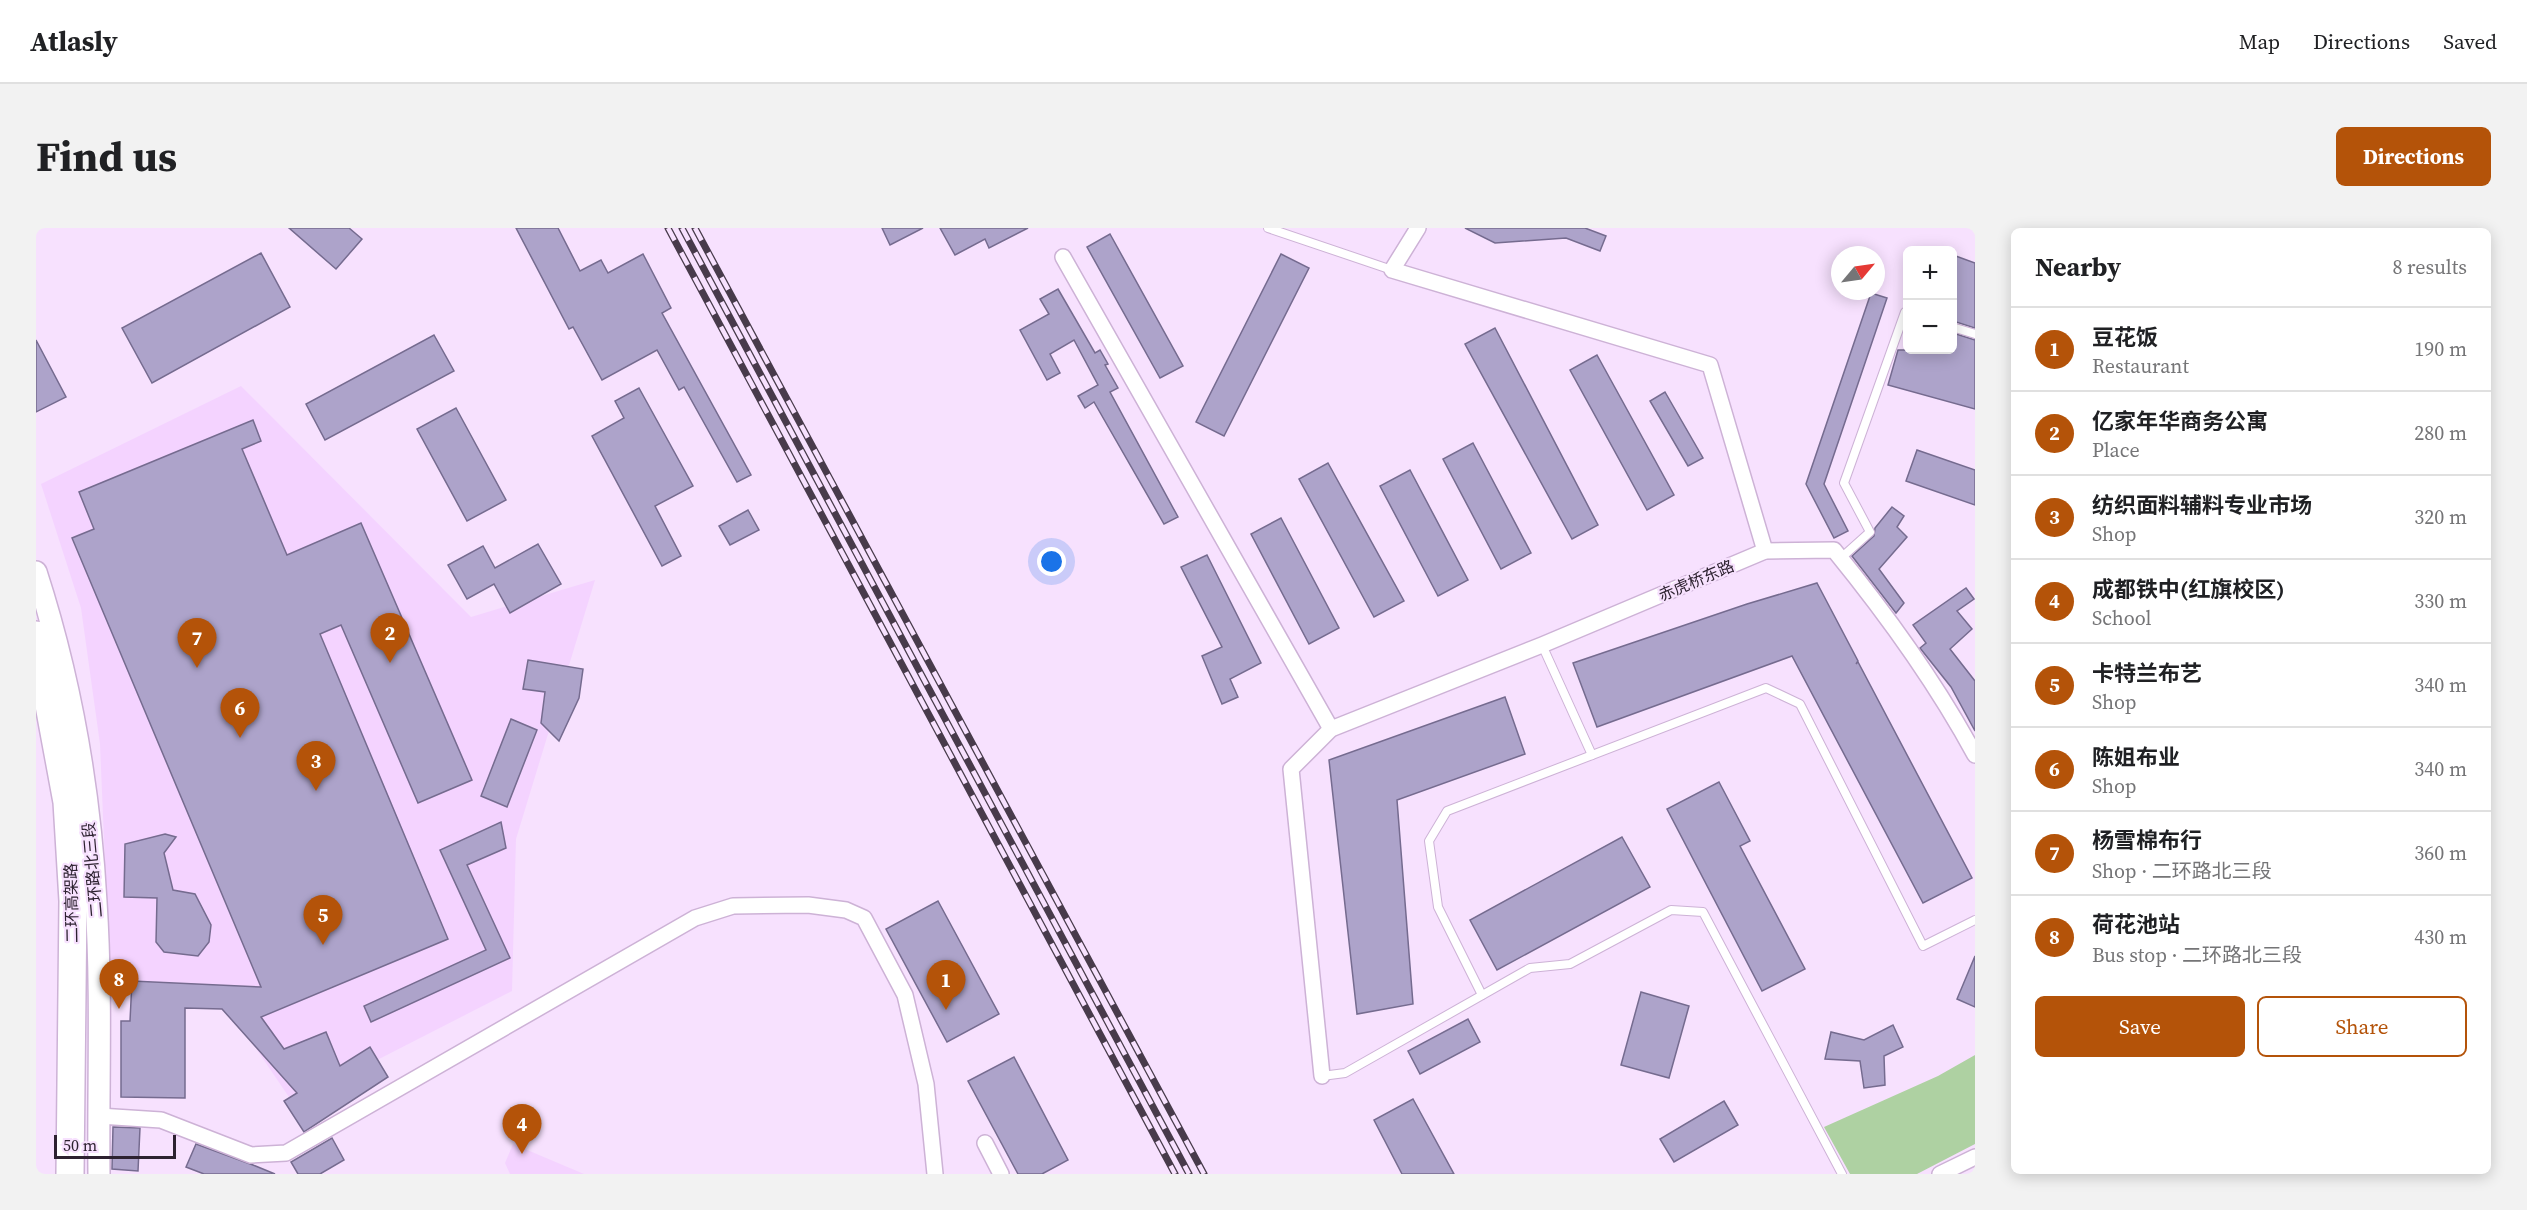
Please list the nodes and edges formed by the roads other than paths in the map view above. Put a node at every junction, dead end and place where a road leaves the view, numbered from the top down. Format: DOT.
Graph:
graph roads {
  1 [pos="1268,228"];
  2 [pos="1418,228"];
  3 [pos="1063,257"];
  4 [pos="1392,270"];
  5 [pos="1903,318"];
  6 [pos="1957,328"];
  7 [pos="1975,334"];
  8 [pos="1765,550"];
  9 [pos="1841,558"];
  10 [pos="36,572"];
  11 [pos="36,635"];
  12 [pos="1542,645"];
  13 [pos="1331,729"];
  14 [pos="1592,755"];
  15 [pos="1975,755"];
  16 [pos="68,802"];
  17 [pos="1975,920"];
  18 [pos="1482,995"];
  19 [pos="1322,1076"];
  20 [pos="99,1116"];
  21 [pos="985,1143"];
  22 [pos="1975,1157"];
  23 [pos="70,1174"];
  24 [pos="88,1174"];
  25 [pos="99,1174"];
  26 [pos="935,1174"];
  27 [pos="1001,1174"];
  28 [pos="1842,1174"];
  29 [pos="1940,1174"];
  1 -- 4 [label="lane"];
  2 -- 4 [label="street"];
  3 -- 13 [label="street"];
  4 -- 8 [label="street"];
  5 -- 9 [label="lane"];
  6 -- 7 [label="lane"];
  8 -- 9 [label="street, 赤虎桥东路"];
  8 -- 12 [label="street, 赤虎桥东路"];
  9 -- 15 [label="street"];
  10 -- 20 [label="main road, 二环路北三段"];
  11 -- 16 [label="highway, 二环高架路"];
  12 -- 13 [label="street, 赤虎桥东路"];
  12 -- 14 [label="lane"];
  13 -- 19 [label="street"];
  14 -- 17 [label="lane"];
  14 -- 18 [label="lane"];
  16 -- 23 [label="highway, 二环高架路"];
  16 -- 24 [label="highway"];
  18 -- 19 [label="lane"];
  18 -- 28 [label="lane"];
  20 -- 25 [label="main road, 二环路北三段"];
  20 -- 26 [label="street"];
  21 -- 27 [label="street"];
  22 -- 29 [label="street"];
}
